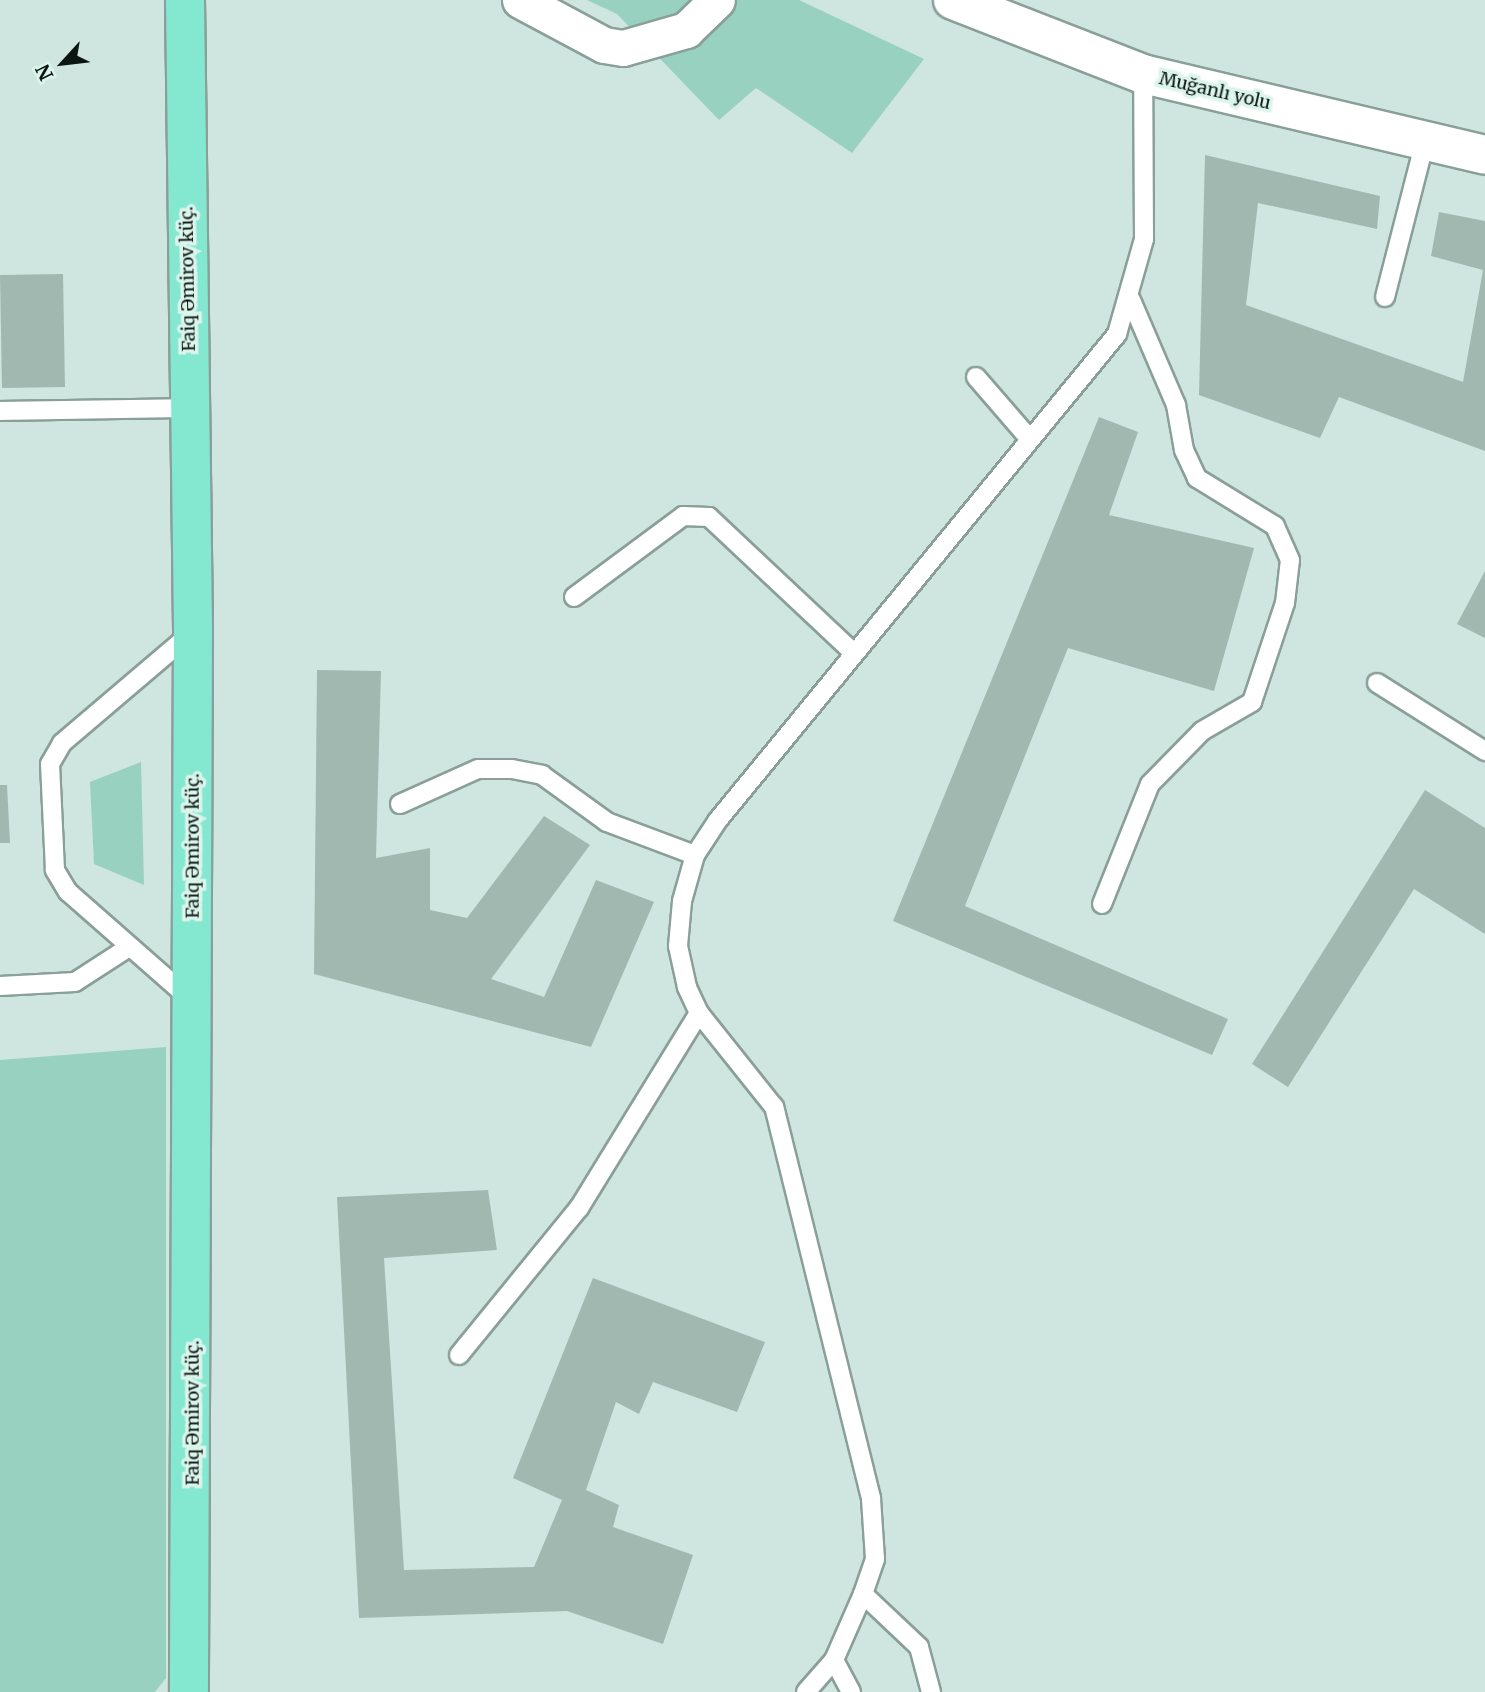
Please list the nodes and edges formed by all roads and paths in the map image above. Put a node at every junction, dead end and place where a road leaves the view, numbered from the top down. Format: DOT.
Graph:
graph roads {
  1 [pos="185,0"];
  2 [pos="520,0"];
  3 [pos="716,0"];
  4 [pos="953,0"];
  5 [pos="1143,74"];
  6 [pos="1425,141"];
  7 [pos="1485,155"];
  8 [pos="1385,297"];
  9 [pos="1131,300"];
  10 [pos="976,377"];
  11 [pos="190,408"];
  12 [pos="0,411"];
  13 [pos="1028,437"];
  14 [pos="574,597"];
  15 [pos="193,631"];
  16 [pos="854,653"];
  17 [pos="1377,683"];
  18 [pos="1485,751"];
  19 [pos="400,804"];
  20 [pos="695,855"];
  21 [pos="1102,904"];
  22 [pos="129,947"];
  23 [pos="0,986"];
  24 [pos="193,1002"];
  25 [pos="699,1013"];
  26 [pos="459,1355"];
  27 [pos="863,1594"];
  28 [pos="834,1660"];
  29 [pos="189,1692"];
  30 [pos="806,1692"];
  31 [pos="851,1692"];
  32 [pos="931,1692"];
  1 -- 11 [label="highway, Faiq Əmirov küç."];
  2 -- 3 [label="street"];
  4 -- 5 [label="street, Muğanlı yolu"];
  5 -- 6 [label="street, Muğanlı yolu"];
  5 -- 9 [label="lane"];
  6 -- 7 [label="street, Muğanlı yolu"];
  6 -- 8 [label="lane"];
  9 -- 13 [label="lane"];
  9 -- 21 [label="lane"];
  10 -- 13 [label="lane"];
  11 -- 12 [label="lane"];
  11 -- 15 [label="highway, Faiq Əmirov küç."];
  13 -- 16 [label="lane"];
  14 -- 16 [label="lane"];
  15 -- 22 [label="lane"];
  15 -- 24 [label="highway, Faiq Əmirov küç."];
  16 -- 20 [label="lane"];
  17 -- 18 [label="lane"];
  19 -- 20 [label="lane"];
  20 -- 25 [label="lane"];
  22 -- 23 [label="lane"];
  22 -- 24 [label="lane"];
  24 -- 29 [label="highway, Faiq Əmirov küç."];
  25 -- 26 [label="lane"];
  25 -- 27 [label="lane"];
  27 -- 28 [label="lane"];
  27 -- 32 [label="lane"];
  28 -- 30 [label="lane"];
  28 -- 31 [label="lane"];
}
